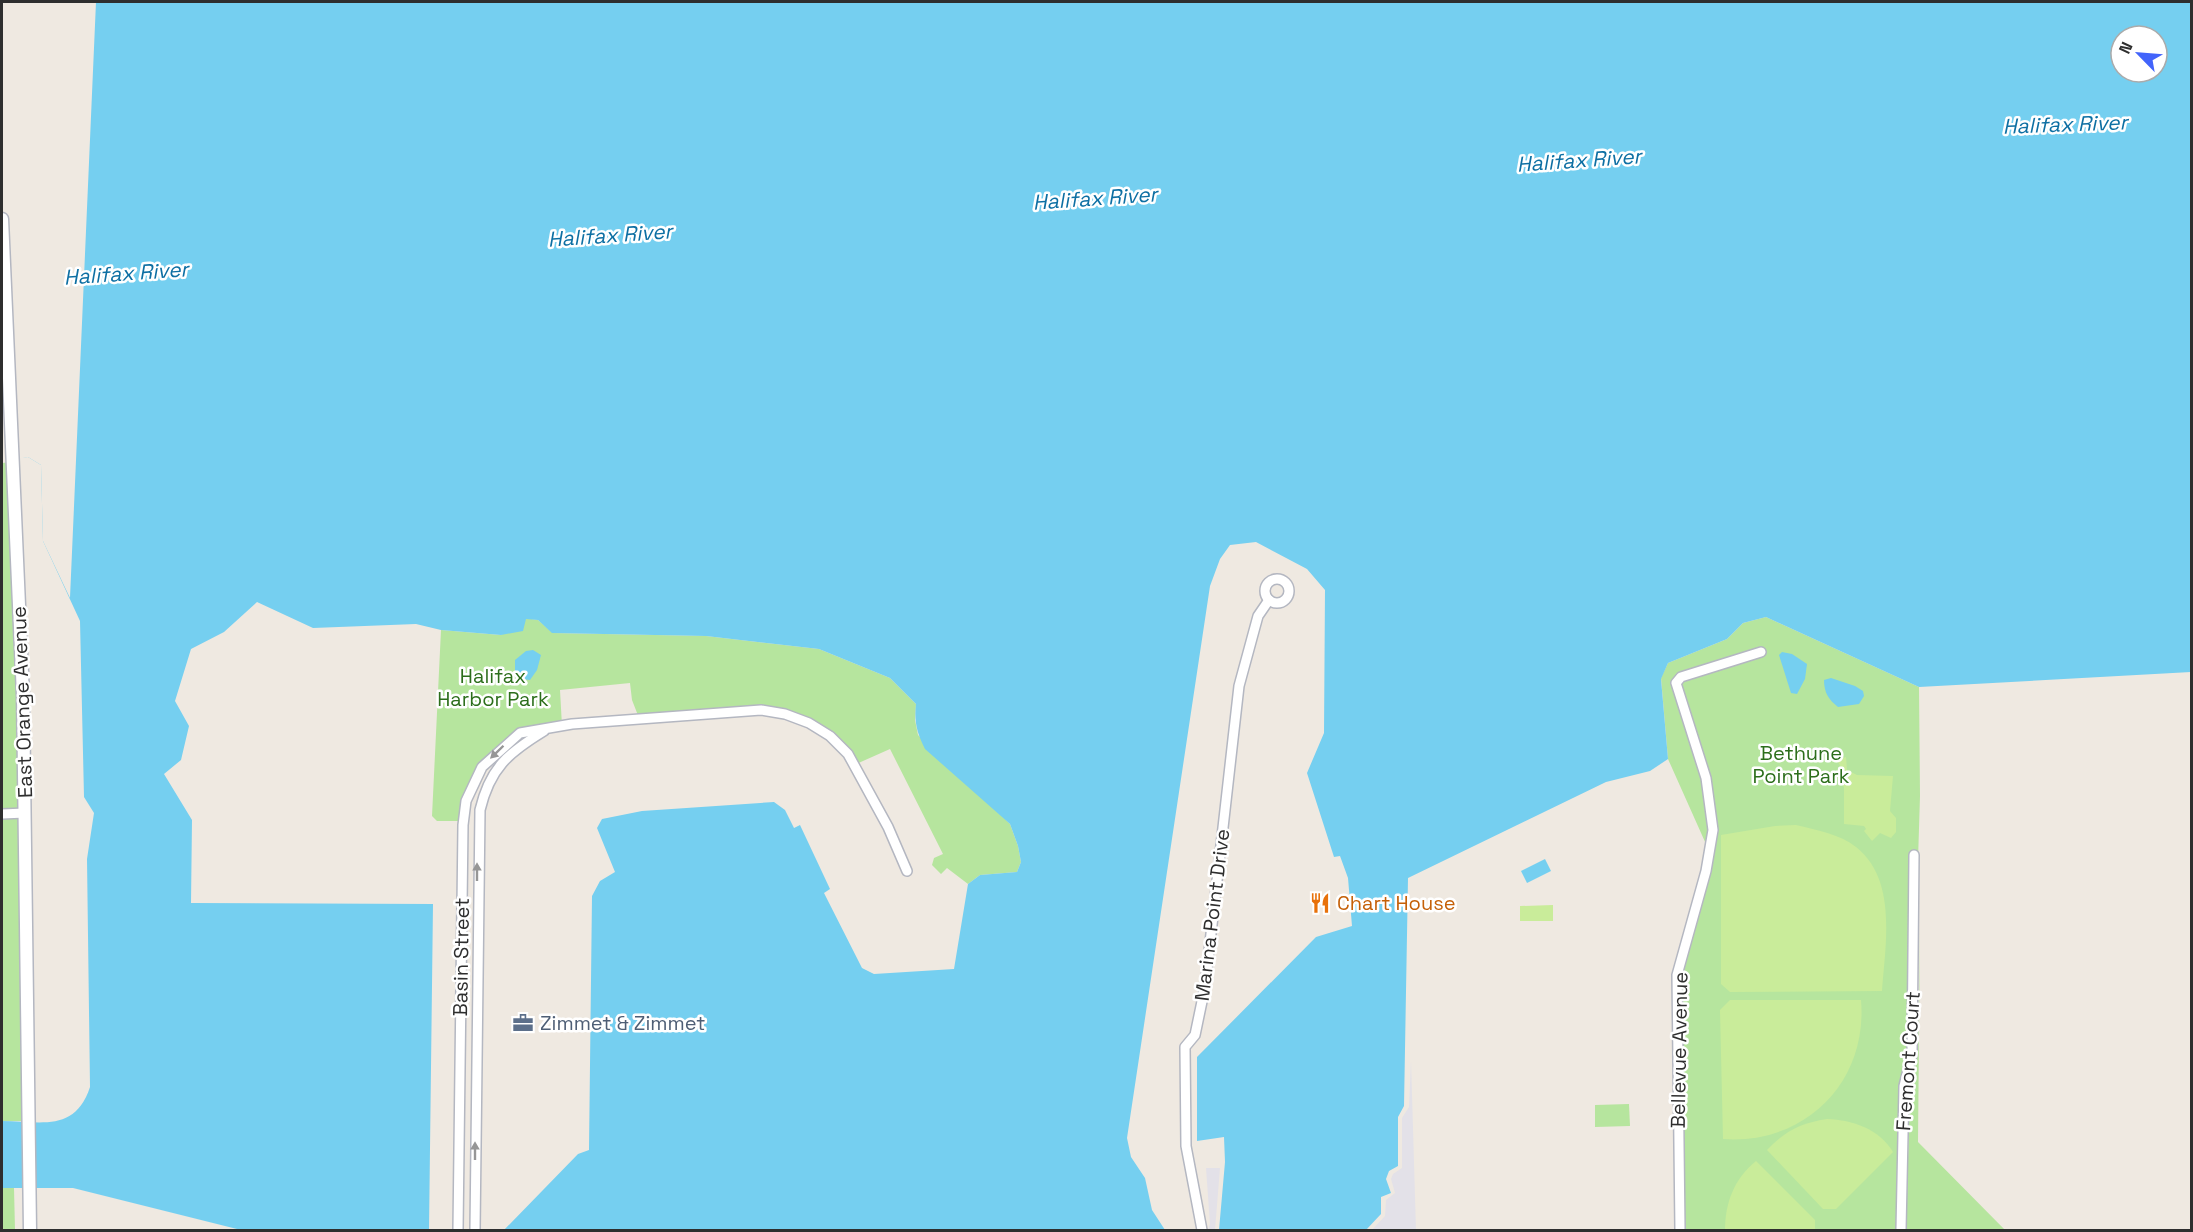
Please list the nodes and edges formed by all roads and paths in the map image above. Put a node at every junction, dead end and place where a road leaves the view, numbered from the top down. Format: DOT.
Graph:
graph roads {
  1 [pos="2,219"];
  2 [pos="1269,600"];
  3 [pos="1761,652"];
  4 [pos="549,728"];
  5 [pos="25,813"];
  6 [pos="2,814"];
  7 [pos="463,825"];
  8 [pos="478,826"];
  9 [pos="1914,855"];
  10 [pos="907,871"];
  11 [pos="477,912"];
  12 [pos="461,913"];
  13 [pos="476,1002"];
  14 [pos="461,1003"];
  15 [pos="460,1060"];
  16 [pos="476,1060"];
  17 [pos="459,1185"];
  18 [pos="475,1185"];
  19 [pos="30,1230"];
  20 [pos="458,1230"];
  21 [pos="475,1230"];
  22 [pos="1202,1230"];
  23 [pos="1680,1230"];
  24 [pos="1901,1230"];
  1 -- 5 [label="street, East Orange Avenue"];
  2 -- 22 [label="street, Marina Point Drive"];
  3 -- 23 [label="street, Bellevue Avenue"];
  4 -- 7 [label="street, Basin Street, one-way"];
  4 -- 8 [label="street, Basin Street"];
  4 -- 10 [label="street, Basin Street"];
  5 -- 6 [label="street"];
  5 -- 19 [label="street, East Orange Avenue"];
  7 -- 8 [label="street"];
  7 -- 12 [label="street, Basin Street"];
  11 -- 8 [label="street, Basin Street, one-way"];
  9 -- 24 [label="street, Fremont Court"];
  11 -- 12 [label="street"];
  11 -- 13 [label="street, Basin Street"];
  12 -- 14 [label="street, Basin Street"];
  13 -- 14 [label="street"];
  13 -- 16 [label="street, Basin Street"];
  14 -- 15 [label="street, Basin Street"];
  15 -- 16 [label="street"];
  15 -- 17 [label="street, Basin Street"];
  18 -- 16 [label="street, Basin Street, one-way"];
  17 -- 18 [label="street"];
  17 -- 20 [label="street, Basin Street"];
  18 -- 21 [label="street, Basin Street"];
}
